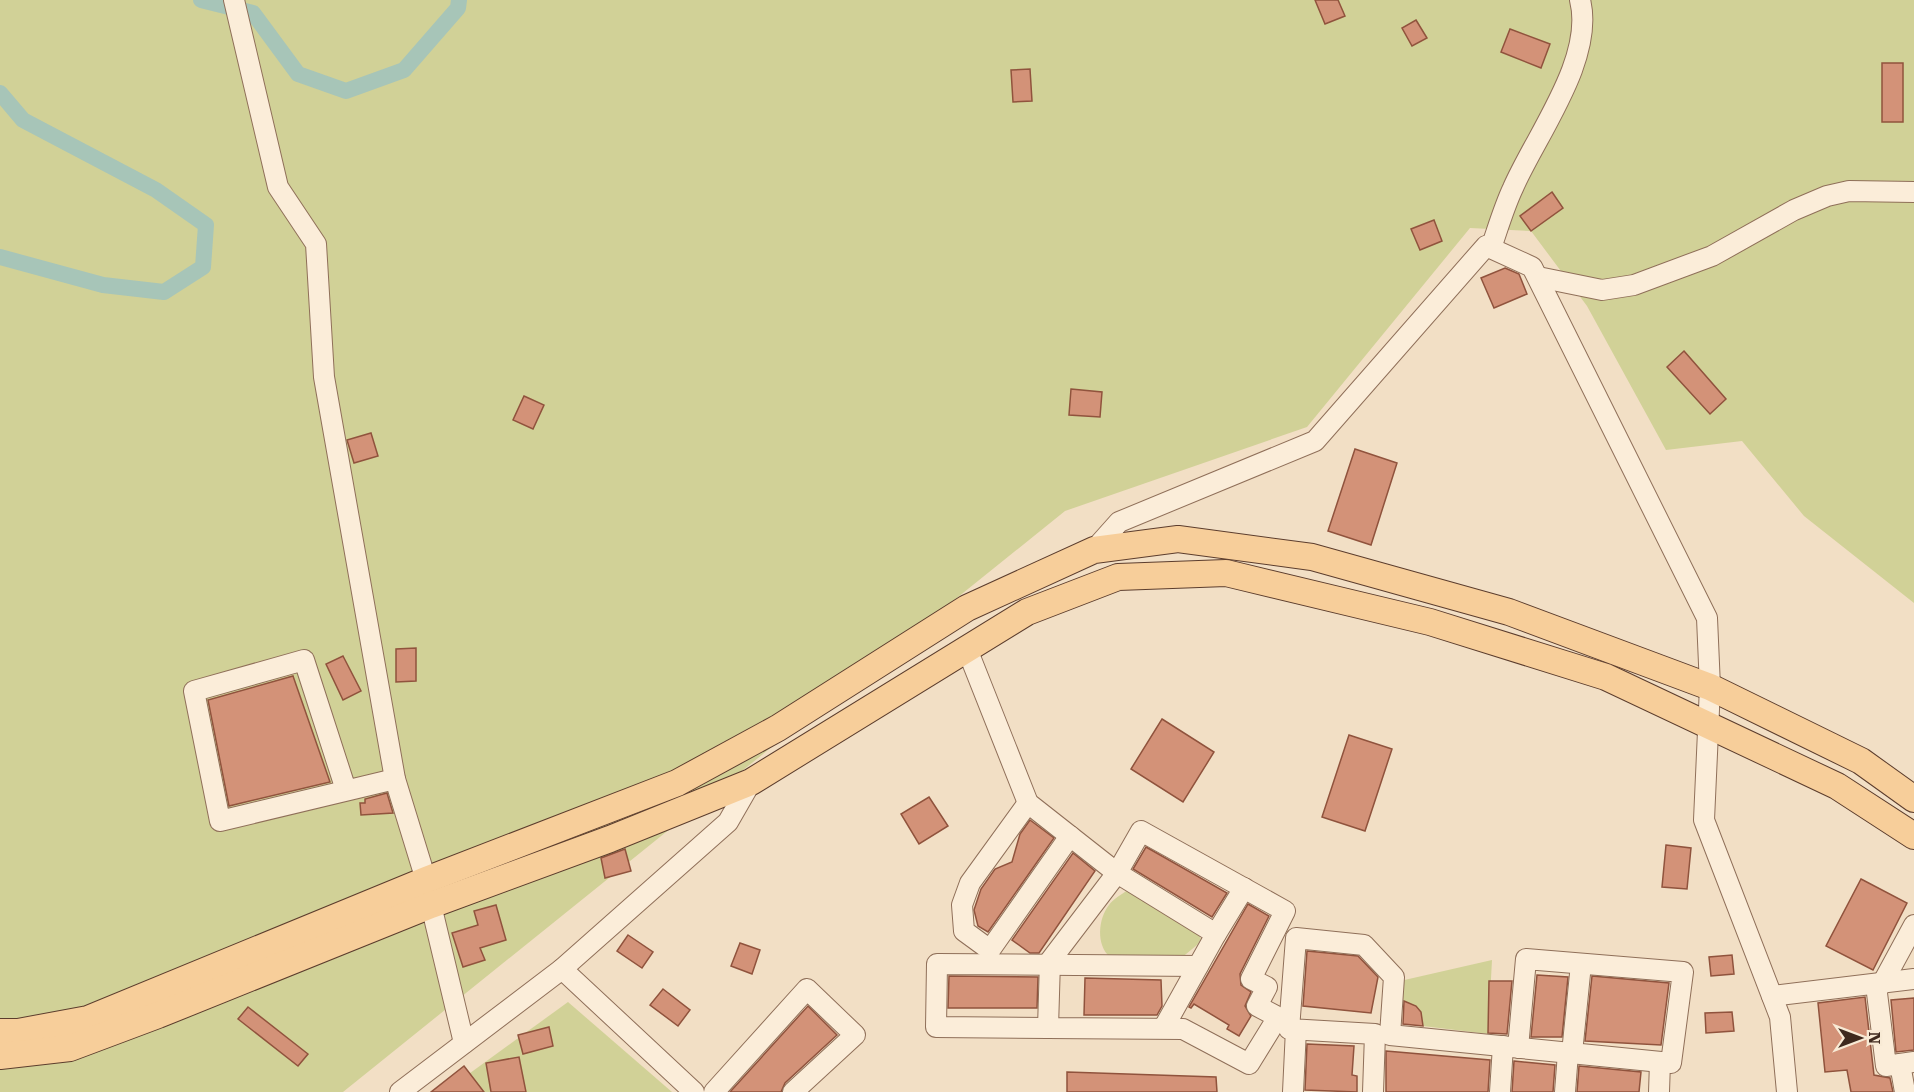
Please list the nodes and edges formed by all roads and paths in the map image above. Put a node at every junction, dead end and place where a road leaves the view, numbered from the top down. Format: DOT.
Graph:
graph roads {
  1 [pos="234,0"];
  2 [pos="1580,0"];
  3 [pos="1914,192"];
  4 [pos="1491,249"];
  5 [pos="1538,277"];
  6 [pos="1094,550"];
  7 [pos="967,650"];
  8 [pos="1710,687"];
  9 [pos="1708,723"];
  10 [pos="395,778"];
  11 [pos="751,782"];
  12 [pos="346,790"];
  13 [pos="1914,799"];
  14 [pos="1028,803"];
  15 [pos="1070,836"];
  16 [pos="1914,836"];
  17 [pos="1117,873"];
  18 [pos="1244,888"];
  19 [pos="428,893"];
  20 [pos="1914,925"];
  21 [pos="1216,934"];
  22 [pos="990,958"];
  23 [pos="1581,964"];
  24 [pos="1198,966"];
  25 [pos="1049,967"];
  26 [pos="562,969"];
  27 [pos="1914,979"];
  28 [pos="1879,984"];
  29 [pos="1772,996"];
  30 [pos="1048,1028"];
  31 [pos="1163,1029"];
  32 [pos="1296,1029"];
  33 [pos="0,1032"];
  34 [pos="1382,1034"];
  35 [pos="464,1043"];
  36 [pos="1510,1047"];
  37 [pos="1570,1053"];
  38 [pos="0,1056"];
  39 [pos="1660,1062"];
  40 [pos="1907,1063"];
  41 [pos="400,1092"];
  42 [pos="694,1092"];
  43 [pos="714,1092"];
  44 [pos="793,1092"];
  45 [pos="1293,1092"];
  46 [pos="1373,1092"];
  47 [pos="1500,1092"];
  48 [pos="1565,1092"];
  49 [pos="1659,1092"];
  50 [pos="1786,1092"];
  51 [pos="1905,1092"];
  1 -- 10 [label="street"];
  2 -- 4 [label="street"];
  3 -- 5 [label="street"];
  4 -- 5 [label="street"];
  4 -- 6 [label="street"];
  5 -- 8 [label="street"];
  6 -- 8 [label="main road"];
  6 -- 19 [label="main road"];
  7 -- 9 [label="main road"];
  7 -- 11 [label="main road"];
  7 -- 14 [label="street"];
  8 -- 9 [label="street"];
  8 -- 13 [label="main road"];
  9 -- 16 [label="main road"];
  9 -- 29 [label="street"];
  10 -- 12 [label="street"];
  10 -- 19 [label="street"];
  11 -- 19 [label="main road"];
  11 -- 26 [label="street"];
  12 -- 12 [label="street"];
  14 -- 15 [label="street"];
  14 -- 22 [label="street"];
  15 -- 17 [label="street"];
  15 -- 22 [label="street"];
  17 -- 18 [label="street"];
  17 -- 21 [label="street"];
  17 -- 25 [label="street"];
  18 -- 21 [label="street"];
  18 -- 31 [label="street"];
  19 -- 33 [label="main road"];
  19 -- 35 [label="street"];
  19 -- 38 [label="main road"];
  20 -- 28 [label="street"];
  21 -- 24 [label="street"];
  22 -- 25 [label="street"];
  22 -- 30 [label="street"];
  23 -- 36 [label="street"];
  23 -- 37 [label="street"];
  23 -- 39 [label="street"];
  24 -- 25 [label="street"];
  24 -- 31 [label="street"];
  25 -- 30 [label="street"];
  26 -- 35 [label="street"];
  26 -- 42 [label="street"];
  27 -- 28 [label="street"];
  28 -- 29 [label="street"];
  28 -- 40 [label="street"];
  29 -- 50 [label="street"];
  30 -- 31 [label="street"];
  32 -- 34 [label="street"];
  32 -- 34 [label="street"];
  32 -- 45 [label="street"];
  34 -- 36 [label="street"];
  34 -- 46 [label="street"];
  35 -- 41 [label="street"];
  36 -- 37 [label="street"];
  36 -- 47 [label="street"];
  37 -- 39 [label="street"];
  37 -- 48 [label="street"];
  39 -- 49 [label="street"];
  40 -- 51 [label="street"];
  43 -- 44 [label="street"];
}
